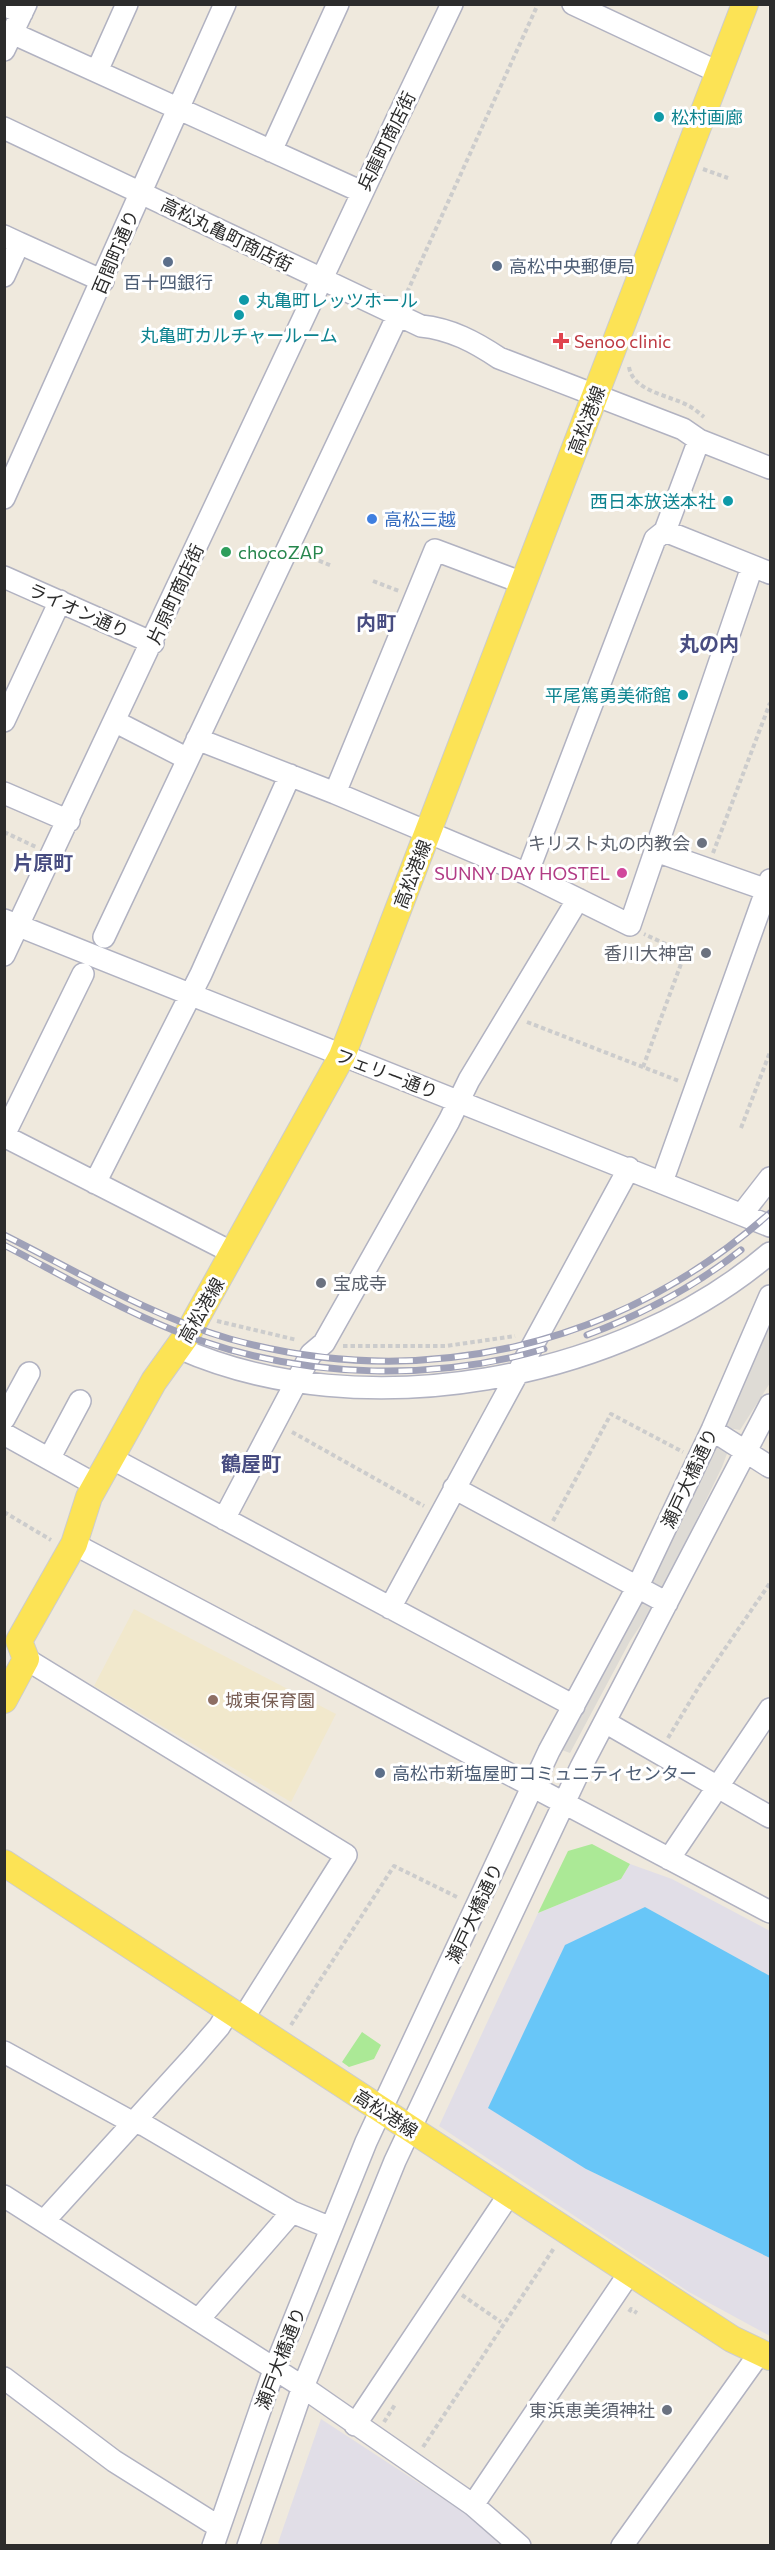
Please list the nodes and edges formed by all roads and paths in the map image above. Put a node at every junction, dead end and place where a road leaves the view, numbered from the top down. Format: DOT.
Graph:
graph roads {
  1 [pos="127,4"];
  2 [pos="225,4"];
  3 [pos="338,4"];
  4 [pos="452,4"];
  5 [pos="538,4"];
  6 [pos="573,4"];
  7 [pos="745,4"];
  8 [pos="17,8"];
  9 [pos="8,42"];
  10 [pos="97,72"];
  11 [pos="720,73"];
  12 [pos="178,108"];
  13 [pos="4,128"];
  14 [pos="271,151"];
  15 [pos="707,158"];
  16 [pos="702,169"];
  17 [pos="728,178"];
  18 [pos="698,179"];
  19 [pos="141,192"];
  20 [pos="362,192"];
  21 [pos="12,239"];
  22 [pos="4,276"];
  23 [pos="320,278"];
  24 [pos="103,281"];
  25 [pos="400,309"];
  26 [pos="629,363"];
  27 [pos="596,396"];
  28 [pos="706,419"];
  29 [pos="699,440"];
  30 [pos="771,468"];
  31 [pos="4,498"];
  32 [pos="665,531"];
  33 [pos="316,560"];
  34 [pos="332,566"];
  35 [pos="761,570"];
  36 [pos="4,577"];
  37 [pos="373,581"];
  38 [pos="523,583"];
  39 [pos="391,588"];
  40 [pos="60,601"];
  41 [pos="153,643"];
  42 [pos="771,702"];
  43 [pos="4,721"];
  44 [pos="116,722"];
  45 [pos="197,739"];
  46 [pos="188,759"];
  47 [pos="290,775"];
  48 [pos="4,793"];
  49 [pos="335,793"];
  50 [pos="69,821"];
  51 [pos="4,832"];
  52 [pos="428,832"];
  53 [pos="656,851"];
  54 [pos="53,855"];
  55 [pos="708,868"];
  56 [pos="527,874"];
  57 [pos="769,887"];
  58 [pos="578,899"];
  59 [pos="17,918"];
  60 [pos="630,925"];
  61 [pos="104,937"];
  62 [pos="4,955"];
  63 [pos="83,974"];
  64 [pos="190,996"];
  65 [pos="509,1015"];
  66 [pos="771,1052"];
  67 [pos="342,1056"];
  68 [pos="643,1067"];
  69 [pos="697,1088"];
  70 [pos="459,1101"];
  71 [pos="741,1128"];
  72 [pos="4,1136"];
  73 [pos="629,1168"];
  74 [pos="771,1178"];
  75 [pos="662,1182"];
  76 [pos="95,1183"];
  77 [pos="742,1214"];
  78 [pos="770,1226"];
  79 [pos="771,1232"];
  80 [pos="233,1253"];
  81 [pos="771,1253"];
  82 [pos="771,1296"];
  83 [pos="213,1320"];
  84 [pos="542,1328"];
  85 [pos="324,1343"];
  86 [pos="179,1348"];
  87 [pos="29,1373"];
  88 [pos="515,1375"];
  89 [pos="298,1380"];
  90 [pos="80,1401"];
  91 [pos="771,1405"];
  92 [pos="4,1419"];
  93 [pos="276,1422"];
  94 [pos="712,1430"];
  95 [pos="4,1434"];
  96 [pos="746,1450"];
  97 [pos="686,1454"];
  98 [pos="111,1458"];
  99 [pos="49,1459"];
  100 [pos="771,1467"];
  101 [pos="96,1485"];
  102 [pos="454,1488"];
  103 [pos="4,1512"];
  104 [pos="440,1515"];
  105 [pos="224,1519"];
  106 [pos="545,1537"];
  107 [pos="62,1542"];
  108 [pos="771,1583"];
  109 [pos="637,1588"];
  110 [pos="667,1603"];
  111 [pos="390,1608"];
  112 [pos="17,1644"];
  113 [pos="4,1700"];
  114 [pos="574,1706"];
  115 [pos="771,1709"];
  116 [pos="605,1722"];
  117 [pos="659,1754"];
  118 [pos="717,1786"];
  119 [pos="533,1787"];
  120 [pos="564,1803"];
  121 [pos="771,1817"];
  122 [pos="669,1859"];
  123 [pos="4,1863"];
  124 [pos="457,1897"];
  125 [pos="771,1912"];
  126 [pos="236,2015"];
  127 [pos="279,2044"];
  128 [pos="4,2052"];
  129 [pos="381,2110"];
  130 [pos="135,2122"];
  131 [pos="410,2128"];
  132 [pos="510,2193"];
  133 [pos="4,2196"];
  134 [pos="292,2211"];
  135 [pos="44,2221"];
  136 [pos="331,2228"];
  137 [pos="558,2242"];
  138 [pos="630,2272"];
  139 [pos="448,2286"];
  140 [pos="631,2309"];
  141 [pos="637,2313"];
  142 [pos="199,2319"];
  143 [pos="501,2322"];
  144 [pos="765,2356"];
  145 [pos="274,2370"];
  146 [pos="4,2378"];
  147 [pos="303,2387"];
  148 [pos="355,2425"];
  149 [pos="413,2463"];
  150 [pos="473,2505"];
  151 [pos="216,2536"];
  152 [pos="248,2546"];
  153 [pos="520,2546"];
  154 [pos="622,2546"];
  1 -- 10 [label="street"];
  2 -- 12 [label="street, 百間町通り"];
  3 -- 14 [label="street"];
  4 -- 20 [label="street, 兵庫町商店街"];
  5 -- 25 [label="path"];
  6 -- 11 [label="street"];
  7 -- 11 [label="main road, 高松港線"];
  8 -- 9 [label="street"];
  9 -- 10 [label="street"];
  10 -- 12 [label="street"];
  11 -- 27 [label="main road, 高松港線"];
  12 -- 14 [label="street"];
  12 -- 19 [label="street, 百間町通り"];
  13 -- 19 [label="street, 高松丸亀町商店街"];
  14 -- 20 [label="street"];
  15 -- 16 [label="path"];
  16 -- 17 [label="path"];
  16 -- 18 [label="path"];
  19 -- 23 [label="street, 高松丸亀町商店街"];
  19 -- 24 [label="street, 百間町通り"];
  20 -- 23 [label="street, 兵庫町商店街"];
  21 -- 22 [label="street"];
  21 -- 24 [label="street"];
  23 -- 25 [label="street, 高松丸亀町商店街"];
  23 -- 41 [label="street, 片原町商店街"];
  24 -- 31 [label="street, 百間町通り"];
  25 -- 27 [label="street, 高松丸亀町商店街"];
  25 -- 45 [label="street"];
  26 -- 28 [label="path"];
  27 -- 29 [label="street, 高松丸亀町商店街"];
  27 -- 38 [label="main road, 高松港線"];
  29 -- 30 [label="street, 高松丸亀町商店街"];
  29 -- 32 [label="street"];
  32 -- 35 [label="street"];
  32 -- 56 [label="street"];
  33 -- 34 [label="path"];
  35 -- 53 [label="street"];
  36 -- 40 [label="street, ライオン通り"];
  37 -- 39 [label="path"];
  38 -- 49 [label="street"];
  38 -- 52 [label="main road, 高松港線"];
  40 -- 41 [label="street, ライオン通り"];
  40 -- 43 [label="street"];
  41 -- 44 [label="street, 片原町商店街"];
  42 -- 55 [label="path"];
  44 -- 46 [label="street"];
  44 -- 50 [label="street, 片原町商店街"];
  45 -- 46 [label="street"];
  45 -- 47 [label="street"];
  46 -- 61 [label="street"];
  47 -- 49 [label="street"];
  47 -- 64 [label="street"];
  48 -- 50 [label="street"];
  49 -- 52 [label="street"];
  50 -- 54 [label="street, 片原町商店街"];
  51 -- 54 [label="path"];
  52 -- 56 [label="street"];
  52 -- 67 [label="main road, 高松港線"];
  53 -- 55 [label="street"];
  53 -- 60 [label="street"];
  54 -- 59 [label="street, 片原町商店街"];
  55 -- 57 [label="street"];
  56 -- 58 [label="street"];
  57 -- 69 [label="street"];
  58 -- 60 [label="street"];
  58 -- 65 [label="street"];
  59 -- 62 [label="street, 片原町商店街"];
  59 -- 64 [label="street, フェリー通り"];
  60 -- 68 [label="path"];
  63 -- 72 [label="street"];
  64 -- 67 [label="street, フェリー通り"];
  64 -- 76 [label="street"];
  65 -- 68 [label="path"];
  65 -- 70 [label="street"];
  66 -- 71 [label="path"];
  67 -- 70 [label="street, フェリー通り"];
  67 -- 80 [label="main road, 高松港線"];
  68 -- 69 [label="path"];
  69 -- 75 [label="street"];
  70 -- 73 [label="street, フェリー通り"];
  70 -- 85 [label="street"];
  72 -- 76 [label="street"];
  73 -- 75 [label="street, フェリー通り"];
  73 -- 84 [label="street"];
  74 -- 77 [label="street"];
  75 -- 77 [label="street, フェリー通り"];
  76 -- 80 [label="street"];
  77 -- 78 [label="street, フェリー通り"];
  78 -- 79 [label="street"];
  80 -- 86 [label="main road, 高松港線"];
  81 -- 88 [label="street"];
  82 -- 94 [label="street, 瀬戸大橋通り"];
  83 -- 85 [label="path"];
  84 -- 85 [label="path"];
  84 -- 88 [label="street"];
  85 -- 89 [label="street"];
  86 -- 89 [label="street"];
  86 -- 98 [label="main road, 高松港線"];
  87 -- 92 [label="street"];
  88 -- 89 [label="street"];
  88 -- 102 [label="street"];
  89 -- 93 [label="street"];
  90 -- 99 [label="street"];
  91 -- 96 [label="street, 瀬戸大橋通り"];
  93 -- 104 [label="path"];
  93 -- 105 [label="street"];
  94 -- 96 [label="street"];
  94 -- 109 [label="street, 瀬戸大橋通り"];
  95 -- 99 [label="street"];
  96 -- 100 [label="street"];
  96 -- 110 [label="street, 瀬戸大橋通り"];
  97 -- 106 [label="path"];
  98 -- 101 [label="main road, 高松港線"];
  98 -- 105 [label="street"];
  99 -- 101 [label="street"];
  101 -- 107 [label="main road, 高松港線"];
  102 -- 104 [label="street"];
  102 -- 106 [label="street"];
  103 -- 107 [label="path"];
  104 -- 111 [label="street"];
  105 -- 111 [label="street"];
  106 -- 109 [label="street"];
  107 -- 112 [label="main road, 高松港線"];
  107 -- 119 [label="street"];
  108 -- 117 [label="path"];
  109 -- 110 [label="street"];
  109 -- 114 [label="street, 瀬戸大橋通り"];
  110 -- 116 [label="street, 瀬戸大橋通り"];
  111 -- 114 [label="street"];
  112 -- 113 [label="main road, 高松港線"];
  112 -- 126 [label="street"];
  114 -- 119 [label="street, 瀬戸大橋通り"];
  115 -- 118 [label="street"];
  116 -- 117 [label="street"];
  116 -- 120 [label="street, 瀬戸大橋通り"];
  117 -- 118 [label="street"];
  118 -- 121 [label="street"];
  118 -- 122 [label="street"];
  119 -- 120 [label="street"];
  119 -- 129 [label="street, 瀬戸大橋通り"];
  120 -- 122 [label="street"];
  120 -- 131 [label="street, 瀬戸大橋通り"];
  122 -- 125 [label="street"];
  123 -- 126 [label="main road, 高松港線"];
  124 -- 127 [label="path"];
  126 -- 127 [label="main road, 高松港線"];
  126 -- 130 [label="street"];
  127 -- 129 [label="main road, 高松港線"];
  128 -- 130 [label="street"];
  129 -- 131 [label="main road, 高松港線"];
  129 -- 136 [label="street, 瀬戸大橋通り"];
  130 -- 134 [label="street"];
  130 -- 135 [label="street"];
  131 -- 132 [label="main road, 高松港線"];
  131 -- 147 [label="street, 瀬戸大橋通り"];
  132 -- 138 [label="main road, 高松港線"];
  132 -- 139 [label="street"];
  133 -- 135 [label="street"];
  134 -- 136 [label="street"];
  134 -- 142 [label="street"];
  135 -- 142 [label="street"];
  136 -- 145 [label="street, 瀬戸大橋通り"];
  137 -- 149 [label="path"];
  138 -- 144 [label="main road, 高松港線"];
  138 -- 150 [label="street"];
  139 -- 143 [label="path"];
  139 -- 148 [label="street"];
  140 -- 141 [label="path"];
  142 -- 145 [label="street"];
  144 -- 154 [label="street"];
  145 -- 147 [label="street"];
  145 -- 151 [label="street, 瀬戸大橋通り"];
  146 -- 151 [label="street"];
  147 -- 148 [label="street"];
  147 -- 152 [label="street, 瀬戸大橋通り"];
  148 -- 149 [label="street"];
  149 -- 150 [label="street"];
  150 -- 153 [label="street"];
}
